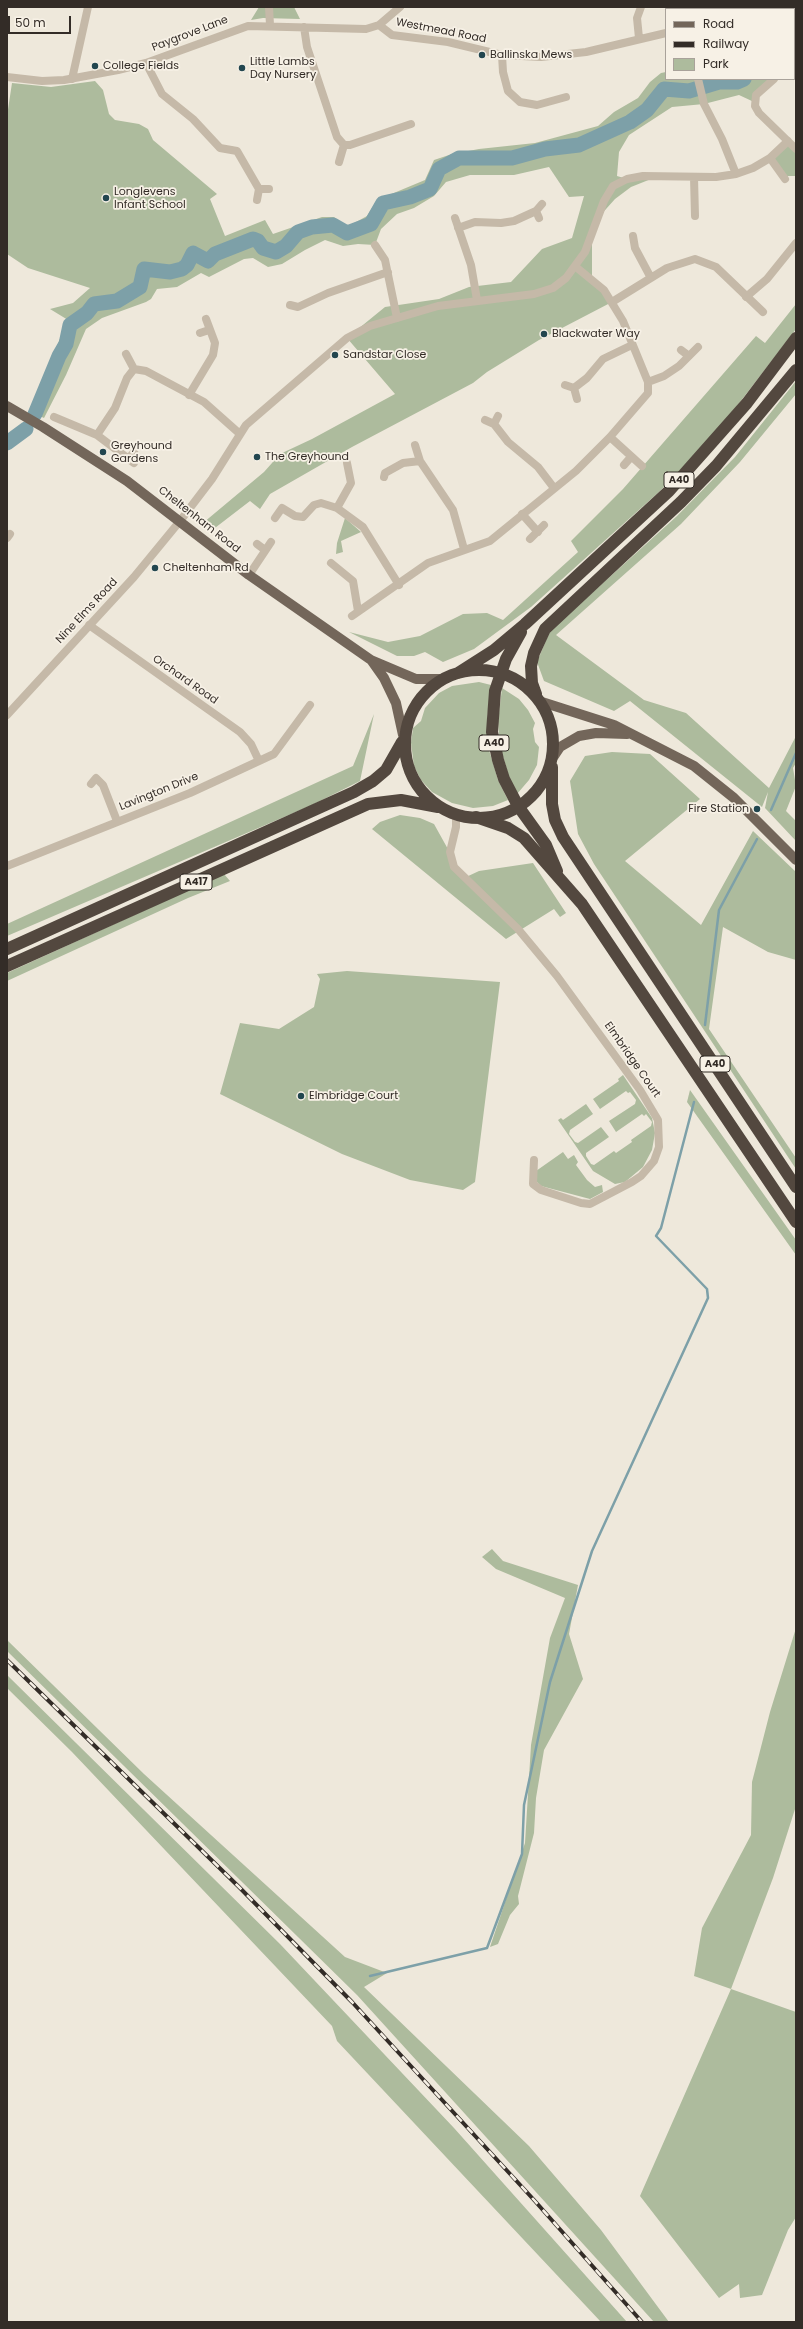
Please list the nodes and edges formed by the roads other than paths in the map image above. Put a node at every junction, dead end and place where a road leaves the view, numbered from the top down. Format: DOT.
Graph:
graph roads {
  1 [pos="88,7"];
  2 [pos="269,7"];
  3 [pos="400,7"];
  4 [pos="641,7"];
  5 [pos="270,25"];
  6 [pos="379,25"];
  7 [pos="304,27"];
  8 [pos="665,33"];
  9 [pos="639,38"];
  10 [pos="502,55"];
  11 [pos="146,63"];
  12 [pos="7,77"];
  13 [pos="72,79"];
  14 [pos="698,80"];
  15 [pos="773,80"];
  16 [pos="566,97"];
  17 [pos="396,120"];
  18 [pos="411,124"];
  19 [pos="399,129"];
  20 [pos="788,141"];
  21 [pos="344,145"];
  22 [pos="796,149"];
  23 [pos="770,158"];
  24 [pos="339,162"];
  25 [pos="736,174"];
  26 [pos="694,177"];
  27 [pos="785,180"];
  28 [pos="260,189"];
  29 [pos="269,189"];
  30 [pos="257,200"];
  31 [pos="542,204"];
  32 [pos="695,216"];
  33 [pos="455,218"];
  34 [pos="458,228"];
  35 [pos="633,236"];
  36 [pos="375,245"];
  37 [pos="791,245"];
  38 [pos="576,267"];
  39 [pos="388,272"];
  40 [pos="652,278"];
  41 [pos="746,297"];
  42 [pos="477,300"];
  43 [pos="612,302"];
  44 [pos="295,309"];
  45 [pos="763,312"];
  46 [pos="397,318"];
  47 [pos="206,319"];
  48 [pos="209,330"];
  49 [pos="200,333"];
  50 [pos="796,338"];
  51 [pos="632,345"];
  52 [pos="698,347"];
  53 [pos="682,350"];
  54 [pos="126,354"];
  55 [pos="689,356"];
  56 [pos="134,369"];
  57 [pos="796,370"];
  58 [pos="648,382"];
  59 [pos="565,385"];
  60 [pos="574,388"];
  61 [pos="189,395"];
  62 [pos="577,399"];
  63 [pos="7,406"];
  64 [pos="498,416"];
  65 [pos="54,417"];
  66 [pos="485,420"];
  67 [pos="494,424"];
  68 [pos="240,434"];
  69 [pos="97,436"];
  70 [pos="610,437"];
  71 [pos="415,445"];
  72 [pos="134,452"];
  73 [pos="631,457"];
  74 [pos="420,460"];
  75 [pos="347,463"];
  76 [pos="624,464"];
  77 [pos="642,466"];
  78 [pos="384,477"];
  79 [pos="554,488"];
  80 [pos="337,508"];
  81 [pos="522,514"];
  82 [pos="275,518"];
  83 [pos="180,521"];
  84 [pos="544,525"];
  85 [pos="538,532"];
  86 [pos="530,539"];
  87 [pos="271,542"];
  88 [pos="257,544"];
  89 [pos="464,549"];
  90 [pos="265,550"];
  91 [pos="331,563"];
  92 [pos="249,575"];
  93 [pos="400,585"];
  94 [pos="525,624"];
  95 [pos="89,625"];
  96 [pos="371,660"];
  97 [pos="458,673"];
  98 [pos="500,676"];
  99 [pos="442,680"];
  100 [pos="539,698"];
  101 [pos="310,705"];
  102 [pos="7,715"];
  103 [pos="302,717"];
  104 [pos="310,722"];
  105 [pos="629,734"];
  106 [pos="403,737"];
  107 [pos="259,761"];
  108 [pos="553,762"];
  109 [pos="96,778"];
  110 [pos="518,806"];
  111 [pos="438,807"];
  112 [pos="456,814"];
  113 [pos="476,817"];
  114 [pos="117,821"];
  115 [pos="796,860"];
  116 [pos="7,866"];
  117 [pos="561,880"];
  118 [pos="7,949"];
  119 [pos="7,966"];
  120 [pos="534,1160"];
  121 [pos="796,1187"];
  122 [pos="796,1222"];
  1 -- 13 [label="street"];
  2 -- 5 [label="street"];
  3 -- 6 [label="street, Paygrove Lane"];
  4 -- 9 [label="street"];
  5 -- 7 [label="street, Paygrove Lane"];
  5 -- 11 [label="street, Paygrove Lane"];
  6 -- 7 [label="street, Paygrove Lane"];
  6 -- 10 [label="street, Westmead Road"];
  7 -- 21 [label="street"];
  8 -- 9 [label="street, Westmead Road"];
  9 -- 10 [label="street, Westmead Road"];
  10 -- 16 [label="street"];
  11 -- 13 [label="street, Paygrove Lane"];
  11 -- 28 [label="street"];
  12 -- 13 [label="street, Paygrove Lane"];
  14 -- 25 [label="street"];
  15 -- 20 [label="street"];
  17 -- 19 [label="street"];
  18 -- 19 [label="street"];
  19 -- 21 [label="street"];
  20 -- 22 [label="street"];
  20 -- 23 [label="street"];
  21 -- 24 [label="street"];
  23 -- 25 [label="street"];
  23 -- 27 [label="street"];
  25 -- 26 [label="street"];
  26 -- 32 [label="street"];
  26 -- 38 [label="street"];
  28 -- 29 [label="street"];
  28 -- 30 [label="street"];
  31 -- 34 [label="street"];
  33 -- 34 [label="street"];
  34 -- 42 [label="street"];
  35 -- 40 [label="street"];
  36 -- 39 [label="street"];
  37 -- 41 [label="street"];
  38 -- 42 [label="street"];
  38 -- 43 [label="street"];
  39 -- 44 [label="street"];
  39 -- 46 [label="street"];
  40 -- 41 [label="street"];
  40 -- 43 [label="street"];
  41 -- 45 [label="street"];
  42 -- 46 [label="street"];
  43 -- 51 [label="street"];
  46 -- 68 [label="street"];
  47 -- 48 [label="street"];
  48 -- 49 [label="street"];
  48 -- 61 [label="street"];
  50 -- 94 [label="highway, A40"];
  51 -- 58 [label="street"];
  51 -- 60 [label="street"];
  52 -- 55 [label="street"];
  53 -- 55 [label="street"];
  54 -- 56 [label="street"];
  55 -- 58 [label="street"];
  56 -- 61 [label="street"];
  56 -- 69 [label="street"];
  57 -- 100 [label="highway, A40"];
  58 -- 70 [label="street"];
  59 -- 60 [label="street"];
  60 -- 62 [label="street"];
  61 -- 68 [label="street"];
  63 -- 83 [label="main road, Cheltenham Road"];
  64 -- 67 [label="street"];
  65 -- 69 [label="street"];
  66 -- 67 [label="street"];
  67 -- 79 [label="street"];
  68 -- 83 [label="street"];
  69 -- 72 [label="street"];
  70 -- 73 [label="street"];
  70 -- 79 [label="street"];
  71 -- 74 [label="street"];
  73 -- 76 [label="street"];
  73 -- 77 [label="street"];
  74 -- 78 [label="street"];
  74 -- 89 [label="street"];
  75 -- 80 [label="street"];
  79 -- 81 [label="street"];
  80 -- 82 [label="street"];
  80 -- 93 [label="street"];
  81 -- 85 [label="street"];
  81 -- 89 [label="street"];
  83 -- 92 [label="main road, Cheltenham Road"];
  83 -- 95 [label="street, Nine Elms Road"];
  84 -- 85 [label="street"];
  85 -- 86 [label="street"];
  87 -- 90 [label="street"];
  88 -- 90 [label="street"];
  89 -- 93 [label="street"];
  90 -- 92 [label="street"];
  91 -- 93 [label="street"];
  92 -- 96 [label="main road, Cheltenham Road"];
  94 -- 97 [label="highway, A40"];
  94 -- 98 [label="highway, A40"];
  95 -- 102 [label="street, Nine Elms Road"];
  95 -- 107 [label="street, Orchard Road"];
  96 -- 99 [label="main road, Cheltenham Road"];
  96 -- 106 [label="main road, Cheltenham Road"];
  97 -- 98 [label="highway, A40"];
  97 -- 99 [label="highway, A40"];
  98 -- 100 [label="highway, A40"];
  98 -- 110 [label="highway, A40"];
  99 -- 106 [label="highway, A40"];
  100 -- 105 [label="main road"];
  100 -- 108 [label="highway, A40"];
  101 -- 103 [label="street, Lavington Drive"];
  103 -- 104 [label="street"];
  103 -- 107 [label="street, Lavington Drive"];
  105 -- 108 [label="main road"];
  105 -- 115 [label="main road"];
  106 -- 111 [label="highway, A40"];
  106 -- 118 [label="highway, A417"];
  107 -- 114 [label="street, Lavington Drive"];
  108 -- 110 [label="highway, A40"];
  108 -- 121 [label="highway, A40"];
  109 -- 114 [label="street"];
  110 -- 113 [label="highway, A40"];
  110 -- 117 [label="highway, A40"];
  111 -- 112 [label="highway, A40"];
  111 -- 119 [label="highway, A417"];
  112 -- 113 [label="highway, A40"];
  112 -- 120 [label="street, Elmbridge Court"];
  113 -- 117 [label="highway, A40"];
  114 -- 116 [label="street, Lavington Drive"];
  117 -- 122 [label="highway, A40"];
}
